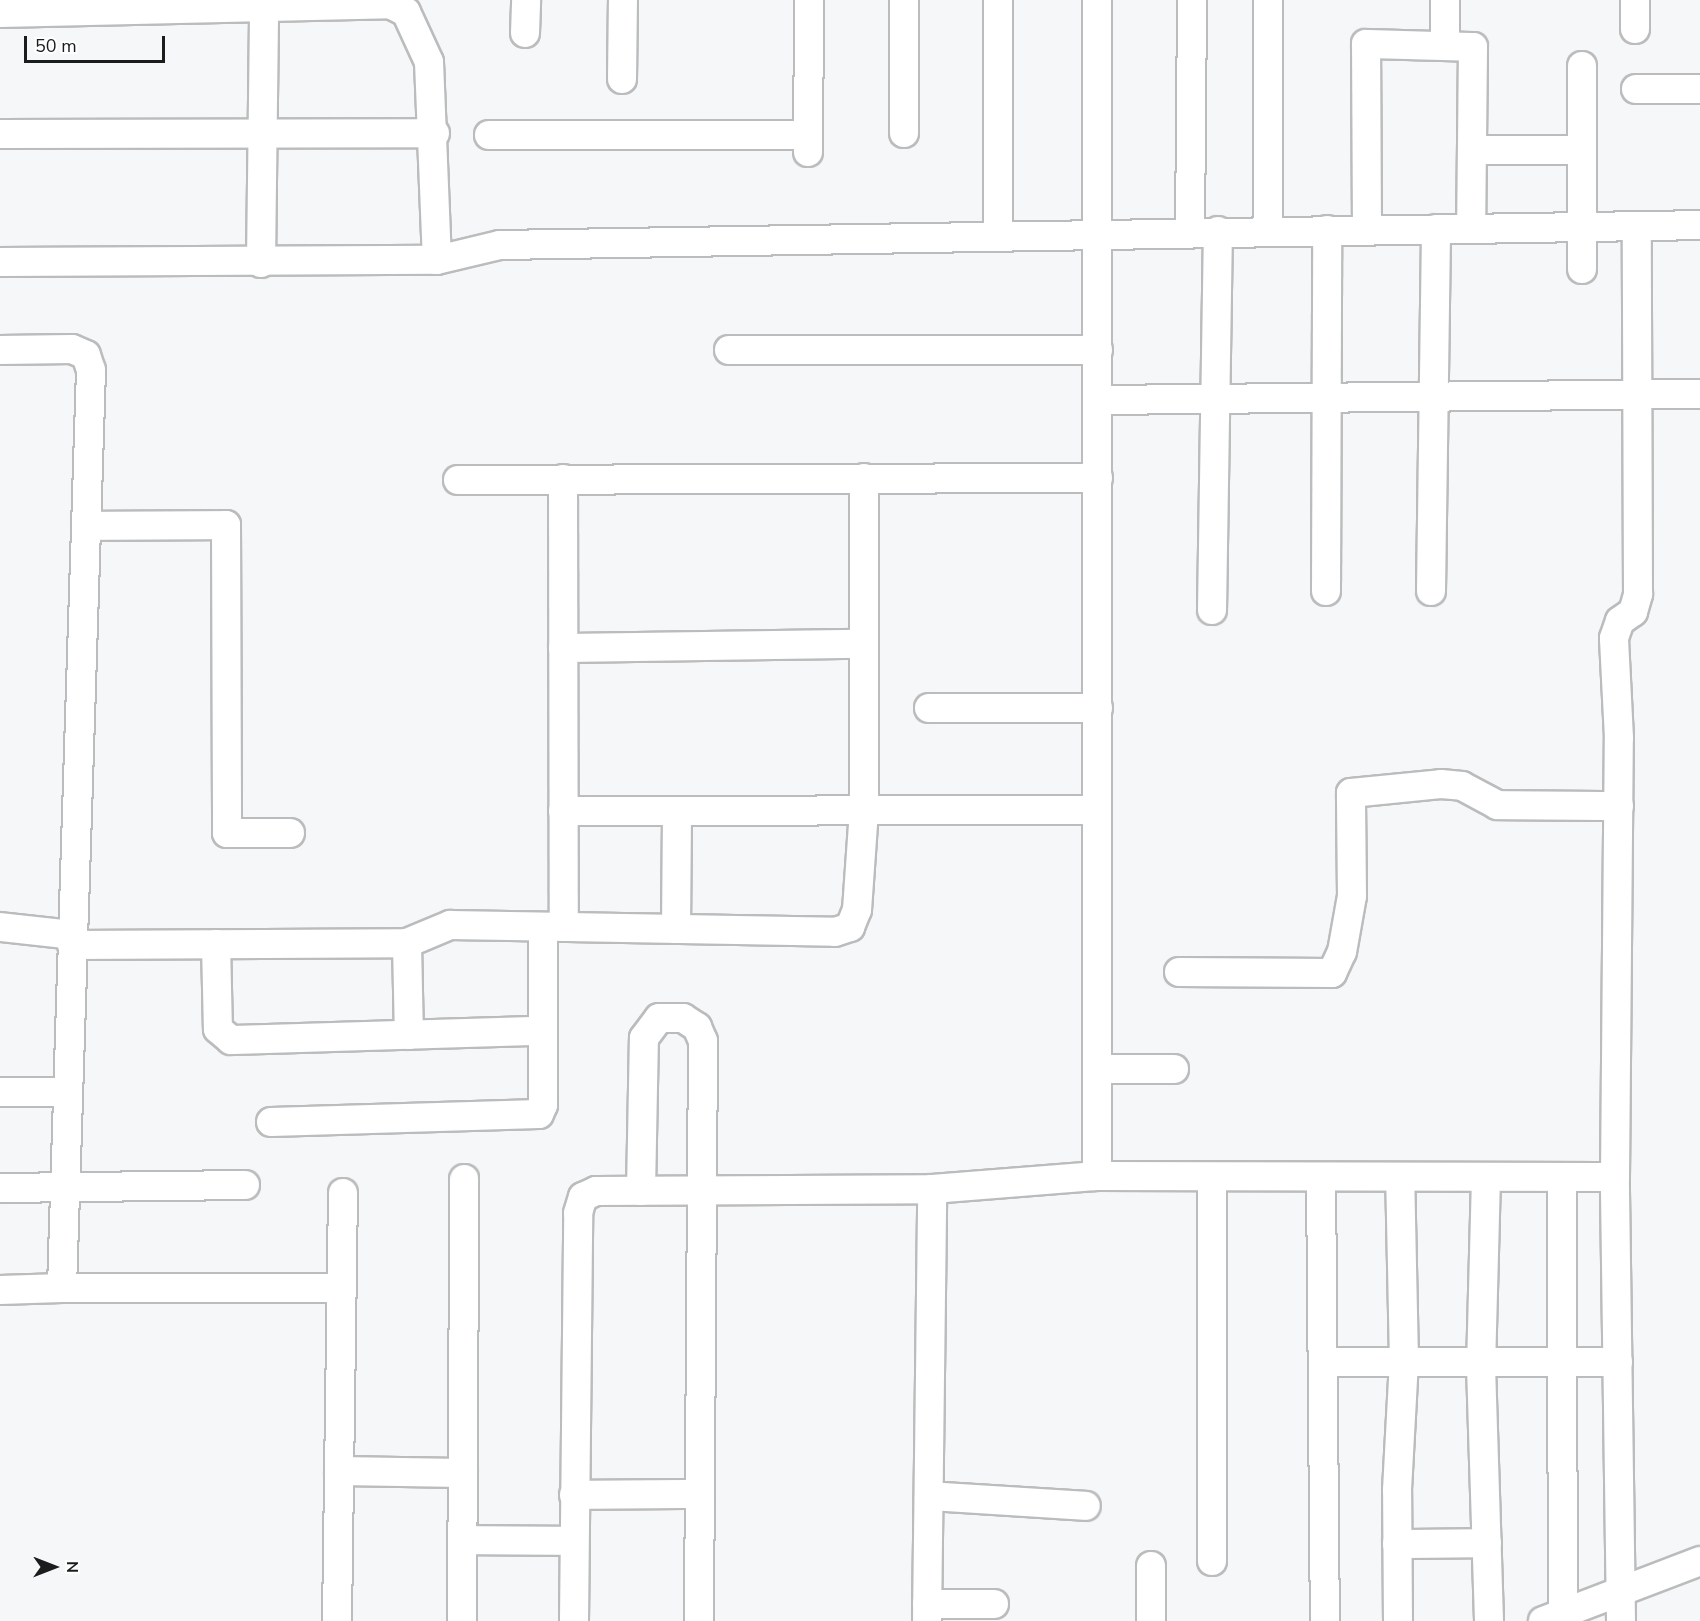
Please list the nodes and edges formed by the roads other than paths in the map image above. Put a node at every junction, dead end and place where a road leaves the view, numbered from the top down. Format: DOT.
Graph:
graph roads {
  1 [pos="526,0"];
  2 [pos="623,0"];
  3 [pos="809,0"];
  4 [pos="904,0"];
  5 [pos="998,0"];
  6 [pos="1097,0"];
  7 [pos="1192,0"];
  8 [pos="1268,0"];
  9 [pos="1445,0"];
  10 [pos="1635,0"];
  11 [pos="264,4"];
  12 [pos="0,13"];
  13 [pos="1635,29"];
  14 [pos="525,33"];
  15 [pos="1445,46"];
  16 [pos="1582,66"];
  17 [pos="622,79"];
  18 [pos="1636,89"];
  19 [pos="1700,89"];
  20 [pos="264,133"];
  21 [pos="435,133"];
  22 [pos="904,133"];
  23 [pos="0,134"];
  24 [pos="489,135"];
  25 [pos="1472,150"];
  26 [pos="1582,150"];
  27 [pos="1700,225"];
  28 [pos="1636,226"];
  29 [pos="1583,227"];
  30 [pos="1471,228"];
  31 [pos="1436,229"];
  32 [pos="1327,230"];
  33 [pos="1367,230"];
  34 [pos="1204,231"];
  35 [pos="1268,231"];
  36 [pos="1099,232"];
  37 [pos="998,235"];
  38 [pos="437,260"];
  39 [pos="0,262"];
  40 [pos="261,263"];
  41 [pos="1582,269"];
  42 [pos="0,350"];
  43 [pos="1098,350"];
  44 [pos="729,351"];
  45 [pos="1700,394"];
  46 [pos="1637,395"];
  47 [pos="1434,398"];
  48 [pos="1215,399"];
  49 [pos="1327,399"];
  50 [pos="1098,400"];
  51 [pos="864,478"];
  52 [pos="1098,478"];
  53 [pos="563,479"];
  54 [pos="458,480"];
  55 [pos="86,526"];
  56 [pos="1326,591"];
  57 [pos="1431,591"];
  58 [pos="1212,610"];
  59 [pos="864,644"];
  60 [pos="563,648"];
  61 [pos="929,708"];
  62 [pos="1098,708"];
  63 [pos="1618,806"];
  64 [pos="1097,810"];
  65 [pos="563,811"];
  66 [pos="677,812"];
  67 [pos="864,812"];
  68 [pos="290,833"];
  69 [pos="0,927"];
  70 [pos="554,927"];
  71 [pos="676,929"];
  72 [pos="72,940"];
  73 [pos="407,943"];
  74 [pos="216,944"];
  75 [pos="1179,972"];
  76 [pos="543,1031"];
  77 [pos="409,1035"];
  78 [pos="1097,1069"];
  79 [pos="1174,1069"];
  80 [pos="0,1092"];
  81 [pos="67,1092"];
  82 [pos="271,1122"];
  83 [pos="1097,1176"];
  84 [pos="1212,1177"];
  85 [pos="1321,1178"];
  86 [pos="1400,1178"];
  87 [pos="1486,1178"];
  88 [pos="1563,1178"];
  89 [pos="1615,1178"];
  90 [pos="464,1179"];
  91 [pos="245,1185"];
  92 [pos="64,1187"];
  93 [pos="0,1188"];
  94 [pos="932,1189"];
  95 [pos="641,1191"];
  96 [pos="702,1191"];
  97 [pos="343,1193"];
  98 [pos="62,1288"];
  99 [pos="340,1288"];
  100 [pos="0,1290"];
  101 [pos="1404,1361"];
  102 [pos="1481,1361"];
  103 [pos="1563,1361"];
  104 [pos="1323,1362"];
  105 [pos="1618,1362"];
  106 [pos="339,1471"];
  107 [pos="464,1473"];
  108 [pos="700,1494"];
  109 [pos="574,1495"];
  110 [pos="929,1496"];
  111 [pos="1086,1506"];
  112 [pos="464,1540"];
  113 [pos="574,1541"];
  114 [pos="1486,1543"];
  115 [pos="1397,1544"];
  116 [pos="1212,1560"];
  117 [pos="1700,1561"];
  118 [pos="1151,1566"];
  119 [pos="1621,1591"];
  120 [pos="994,1604"];
  121 [pos="927,1613"];
  122 [pos="1556,1618"];
  123 [pos="337,1621"];
  124 [pos="462,1621"];
  125 [pos="574,1621"];
  126 [pos="699,1621"];
  127 [pos="1151,1621"];
  128 [pos="1325,1621"];
  129 [pos="1398,1621"];
  130 [pos="1489,1621"];
  131 [pos="1621,1621"];
  1 -- 14 [label="street"];
  2 -- 17 [label="street"];
  3 -- 24 [label="street"];
  4 -- 22 [label="street"];
  5 -- 37 [label="street"];
  6 -- 36 [label="street"];
  7 -- 34 [label="street"];
  8 -- 35 [label="street"];
  9 -- 15 [label="street"];
  10 -- 13 [label="street"];
  11 -- 12 [label="street"];
  11 -- 20 [label="street"];
  11 -- 21 [label="street"];
  15 -- 25 [label="street"];
  15 -- 33 [label="street"];
  16 -- 26 [label="street"];
  18 -- 19 [label="street"];
  20 -- 21 [label="street"];
  20 -- 23 [label="street"];
  20 -- 40 [label="street"];
  21 -- 38 [label="street"];
  25 -- 26 [label="street"];
  25 -- 30 [label="street"];
  26 -- 29 [label="street"];
  27 -- 28 [label="street"];
  28 -- 29 [label="street"];
  28 -- 46 [label="street"];
  29 -- 30 [label="street"];
  29 -- 41 [label="street"];
  30 -- 31 [label="street"];
  31 -- 33 [label="street"];
  31 -- 47 [label="street"];
  32 -- 33 [label="street"];
  32 -- 35 [label="street"];
  32 -- 49 [label="street"];
  34 -- 35 [label="street"];
  34 -- 36 [label="street"];
  34 -- 48 [label="street"];
  36 -- 37 [label="street"];
  36 -- 43 [label="street"];
  37 -- 38 [label="street"];
  38 -- 40 [label="street"];
  39 -- 40 [label="street"];
  42 -- 55 [label="street"];
  43 -- 44 [label="street"];
  43 -- 50 [label="street"];
  45 -- 46 [label="street"];
  46 -- 47 [label="street"];
  46 -- 63 [label="street"];
  47 -- 49 [label="street"];
  47 -- 57 [label="street"];
  48 -- 49 [label="street"];
  48 -- 50 [label="street"];
  48 -- 58 [label="street"];
  49 -- 56 [label="street"];
  50 -- 52 [label="street"];
  51 -- 52 [label="street"];
  51 -- 53 [label="street"];
  51 -- 59 [label="street"];
  52 -- 62 [label="street"];
  53 -- 54 [label="street"];
  53 -- 60 [label="street"];
  55 -- 68 [label="street"];
  55 -- 72 [label="street"];
  59 -- 60 [label="street"];
  59 -- 67 [label="street"];
  60 -- 65 [label="street"];
  61 -- 62 [label="street"];
  62 -- 64 [label="street"];
  63 -- 75 [label="street"];
  63 -- 89 [label="street"];
  64 -- 67 [label="street"];
  64 -- 78 [label="street"];
  65 -- 66 [label="street"];
  65 -- 70 [label="street"];
  66 -- 67 [label="street"];
  66 -- 71 [label="street"];
  67 -- 71 [label="street"];
  69 -- 72 [label="street"];
  70 -- 71 [label="street"];
  70 -- 73 [label="street"];
  70 -- 76 [label="street"];
  72 -- 74 [label="street"];
  72 -- 81 [label="street"];
  73 -- 74 [label="street"];
  73 -- 77 [label="street"];
  74 -- 77 [label="street"];
  76 -- 77 [label="street"];
  76 -- 82 [label="street"];
  78 -- 79 [label="street"];
  78 -- 83 [label="street"];
  80 -- 81 [label="street"];
  81 -- 92 [label="street"];
  83 -- 84 [label="street"];
  83 -- 94 [label="street"];
  84 -- 85 [label="street"];
  84 -- 116 [label="street"];
  85 -- 86 [label="street"];
  85 -- 104 [label="street"];
  86 -- 87 [label="street"];
  86 -- 101 [label="street"];
  87 -- 88 [label="street"];
  87 -- 102 [label="street"];
  88 -- 89 [label="street"];
  88 -- 103 [label="street"];
  89 -- 105 [label="street"];
  90 -- 107 [label="street"];
  91 -- 92 [label="street"];
  92 -- 93 [label="street"];
  92 -- 98 [label="street"];
  94 -- 96 [label="street"];
  94 -- 110 [label="street"];
  95 -- 96 [label="street"];
  95 -- 96 [label="street"];
  95 -- 109 [label="street"];
  96 -- 108 [label="street"];
  97 -- 99 [label="street"];
  98 -- 99 [label="street"];
  98 -- 100 [label="street"];
  99 -- 106 [label="street"];
  101 -- 102 [label="street"];
  101 -- 104 [label="street"];
  101 -- 115 [label="street"];
  102 -- 103 [label="street"];
  102 -- 114 [label="street"];
  103 -- 105 [label="street"];
  103 -- 122 [label="street"];
  104 -- 128 [label="street"];
  105 -- 119 [label="street"];
  106 -- 107 [label="street"];
  106 -- 123 [label="street"];
  107 -- 112 [label="street"];
  108 -- 109 [label="street"];
  108 -- 126 [label="street"];
  109 -- 113 [label="street"];
  110 -- 111 [label="street"];
  110 -- 121 [label="street"];
  112 -- 113 [label="street"];
  112 -- 124 [label="street"];
  113 -- 125 [label="street"];
  114 -- 115 [label="street"];
  114 -- 130 [label="street"];
  115 -- 129 [label="street"];
  117 -- 119 [label="street"];
  118 -- 127 [label="street"];
  119 -- 122 [label="street"];
  119 -- 131 [label="street"];
  120 -- 121 [label="street"];
}
